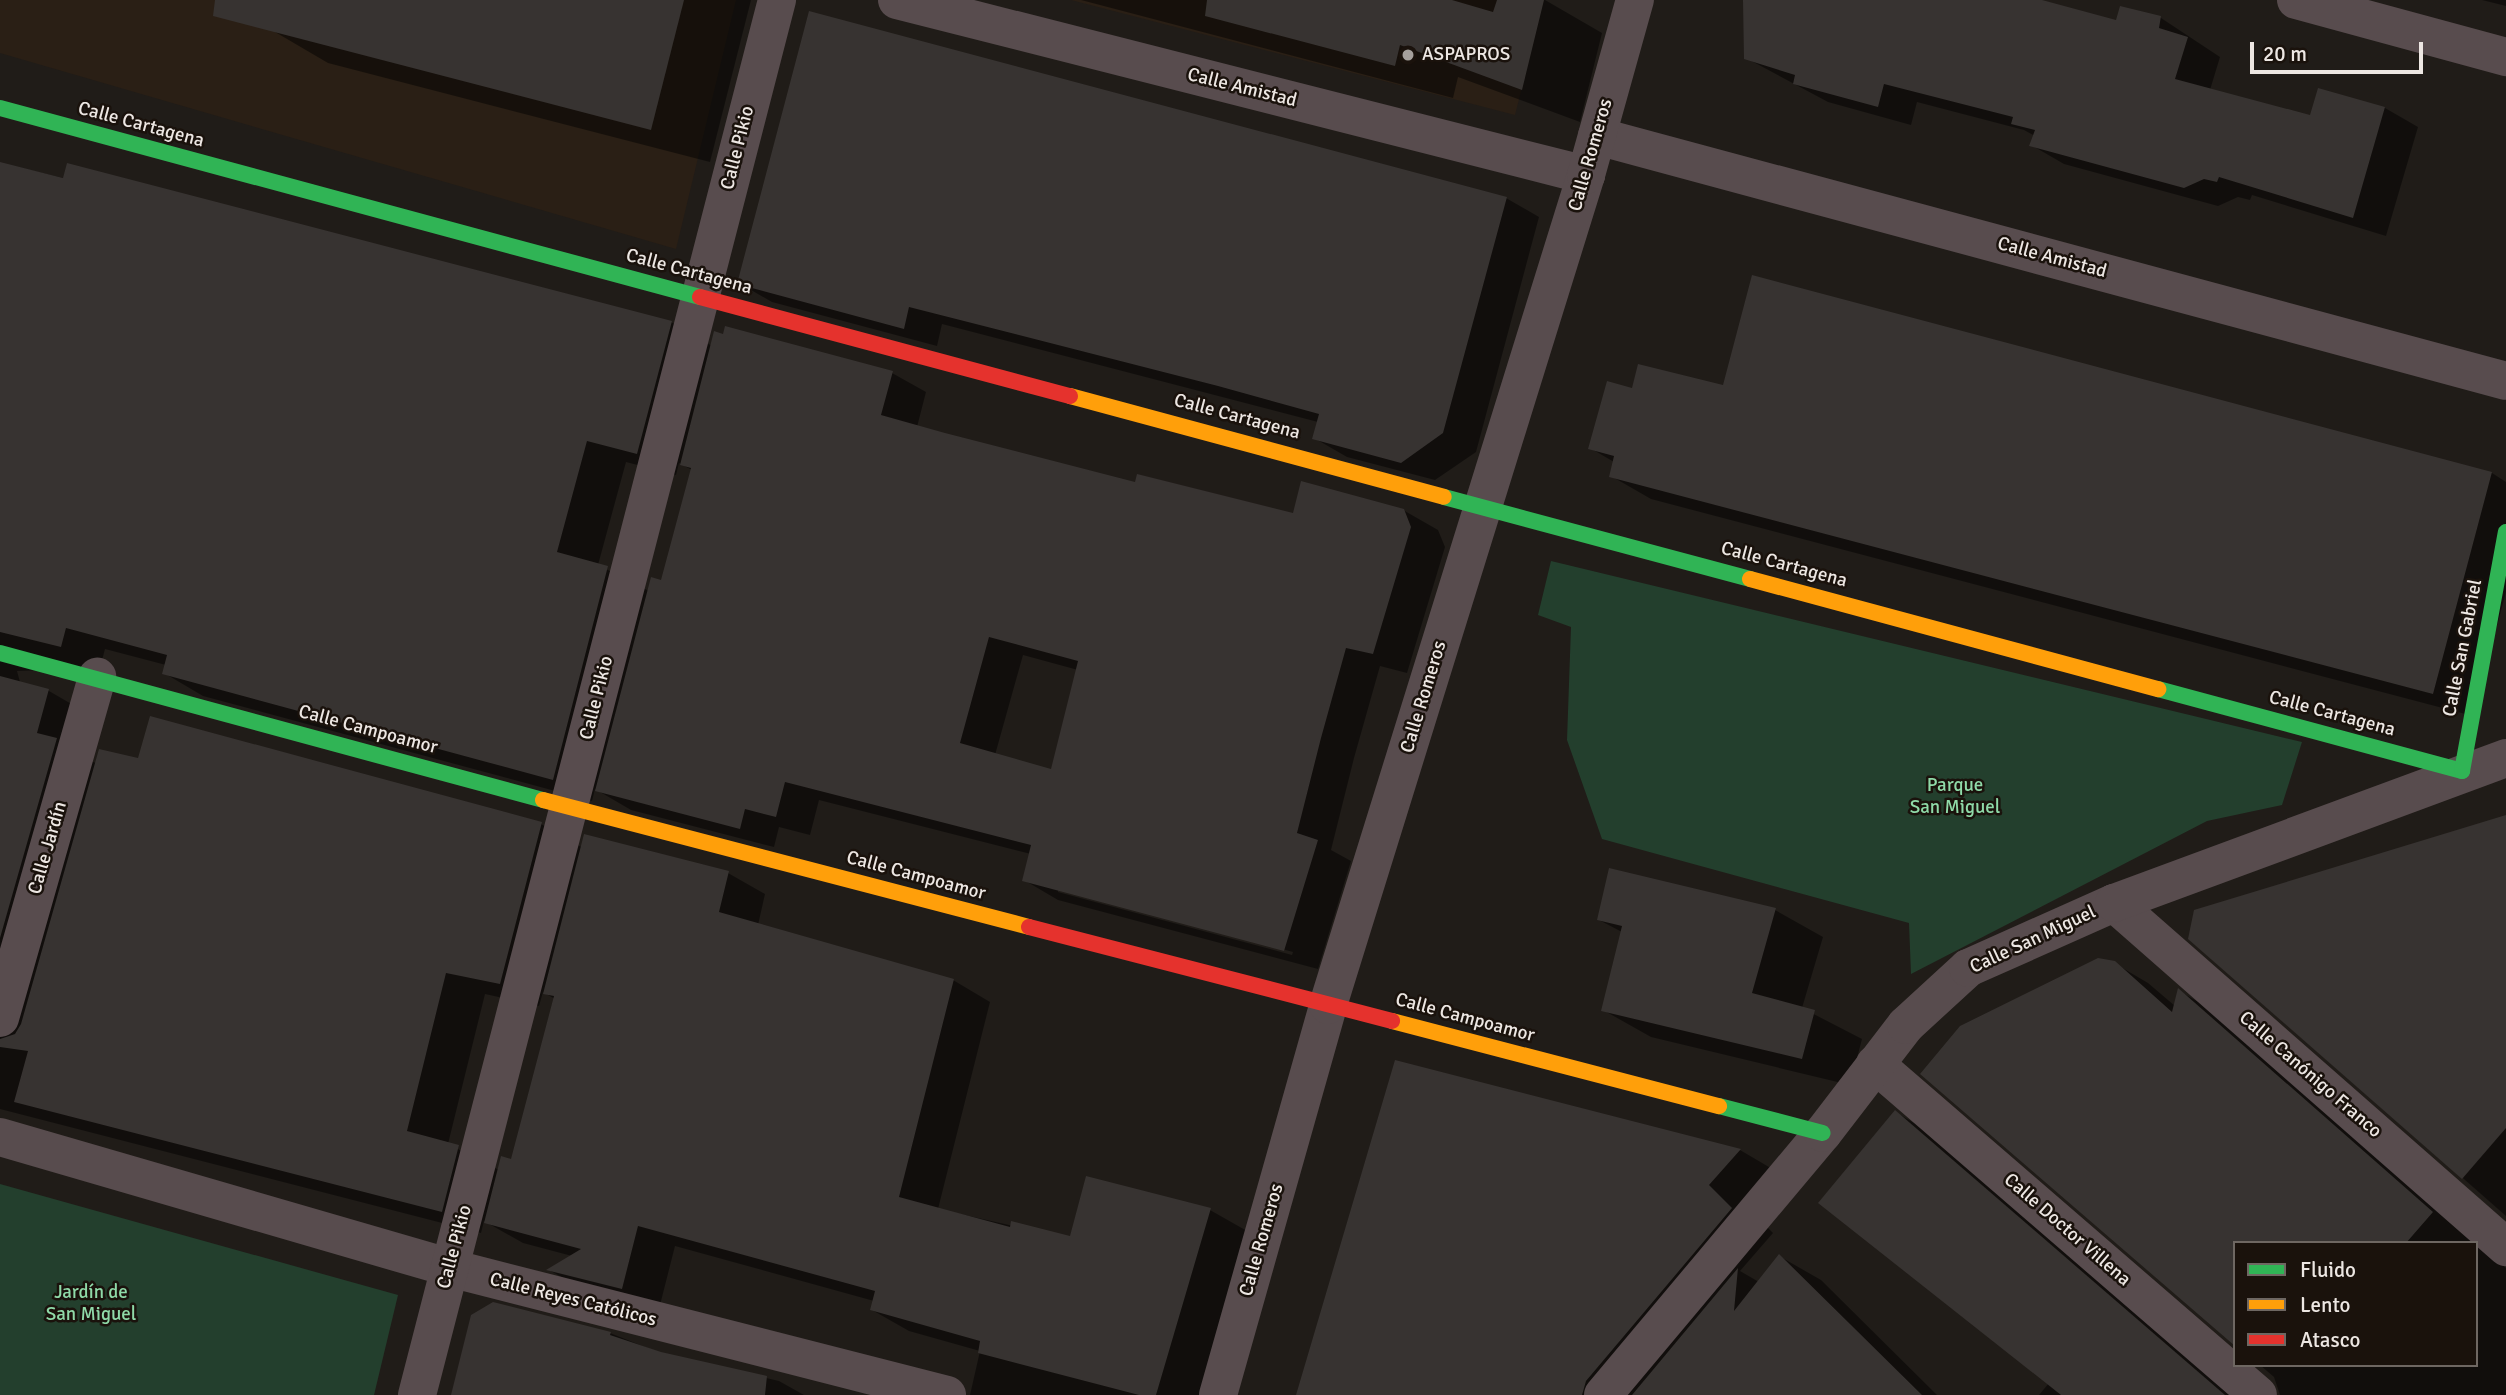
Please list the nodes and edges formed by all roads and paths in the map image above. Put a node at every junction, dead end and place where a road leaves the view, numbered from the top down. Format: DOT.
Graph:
graph roads {
  1 [pos="777,0"];
  2 [pos="897,0"];
  3 [pos="1635,0"];
  4 [pos="2296,0"];
  5 [pos="2506,57"];
  6 [pos="0,108"];
  7 [pos="1597,136"];
  8 [pos="1586,175"];
  9 [pos="700,297"];
  10 [pos="2506,381"];
  11 [pos="1483,505"];
  12 [pos="2506,533"];
  13 [pos="0,653"];
  14 [pos="97,677"];
  15 [pos="2506,758"];
  16 [pos="2462,771"];
  17 [pos="569,807"];
  18 [pos="2115,903"];
  19 [pos="1328,1005"];
  20 [pos="0,1018"];
  21 [pos="1875,1064"];
  22 [pos="1823,1133"];
  23 [pos="0,1137"];
  24 [pos="2501,1232"];
  25 [pos="450,1268"];
  26 [pos="417,1395"];
  27 [pos="947,1395"];
  28 [pos="1218,1395"];
  29 [pos="1603,1395"];
  30 [pos="2258,1395"];
  1 -- 9 [label="street, Calle Pikio"];
  2 -- 8 [label="street, Calle Amistad"];
  3 -- 7 [label="street, Calle Romeros"];
  4 -- 5 [label="street"];
  6 -- 9 [label="street, Calle Cartagena"];
  7 -- 8 [label="street, Calle Romeros"];
  7 -- 10 [label="street, Calle Amistad"];
  8 -- 11 [label="street, Calle Romeros"];
  9 -- 11 [label="street, Calle Cartagena"];
  9 -- 17 [label="street, Calle Pikio"];
  11 -- 16 [label="street, Calle Cartagena"];
  11 -- 19 [label="street, Calle Romeros"];
  12 -- 16 [label="street, Calle San Gabriel"];
  13 -- 14 [label="street, Calle Campoamor"];
  14 -- 17 [label="street, Calle Campoamor"];
  14 -- 20 [label="street, Calle Jardín"];
  15 -- 16 [label="street, Calle San Miguel"];
  16 -- 18 [label="street, Calle San Miguel"];
  17 -- 19 [label="street, Calle Campoamor"];
  17 -- 25 [label="street, Calle Pikio"];
  18 -- 21 [label="street, Calle San Miguel"];
  18 -- 24 [label="street, Calle Canónigo Franco"];
  19 -- 22 [label="street, Calle Campoamor"];
  19 -- 28 [label="street, Calle Romeros"];
  21 -- 22 [label="street, Calle San Miguel"];
  21 -- 30 [label="street, Calle Doctor Villena"];
  22 -- 29 [label="street, Calle San Miguel"];
  23 -- 25 [label="street, Calle Reyes Católicos"];
  25 -- 26 [label="street, Calle Pikio"];
  25 -- 27 [label="street, Calle Reyes Católicos"];
}
